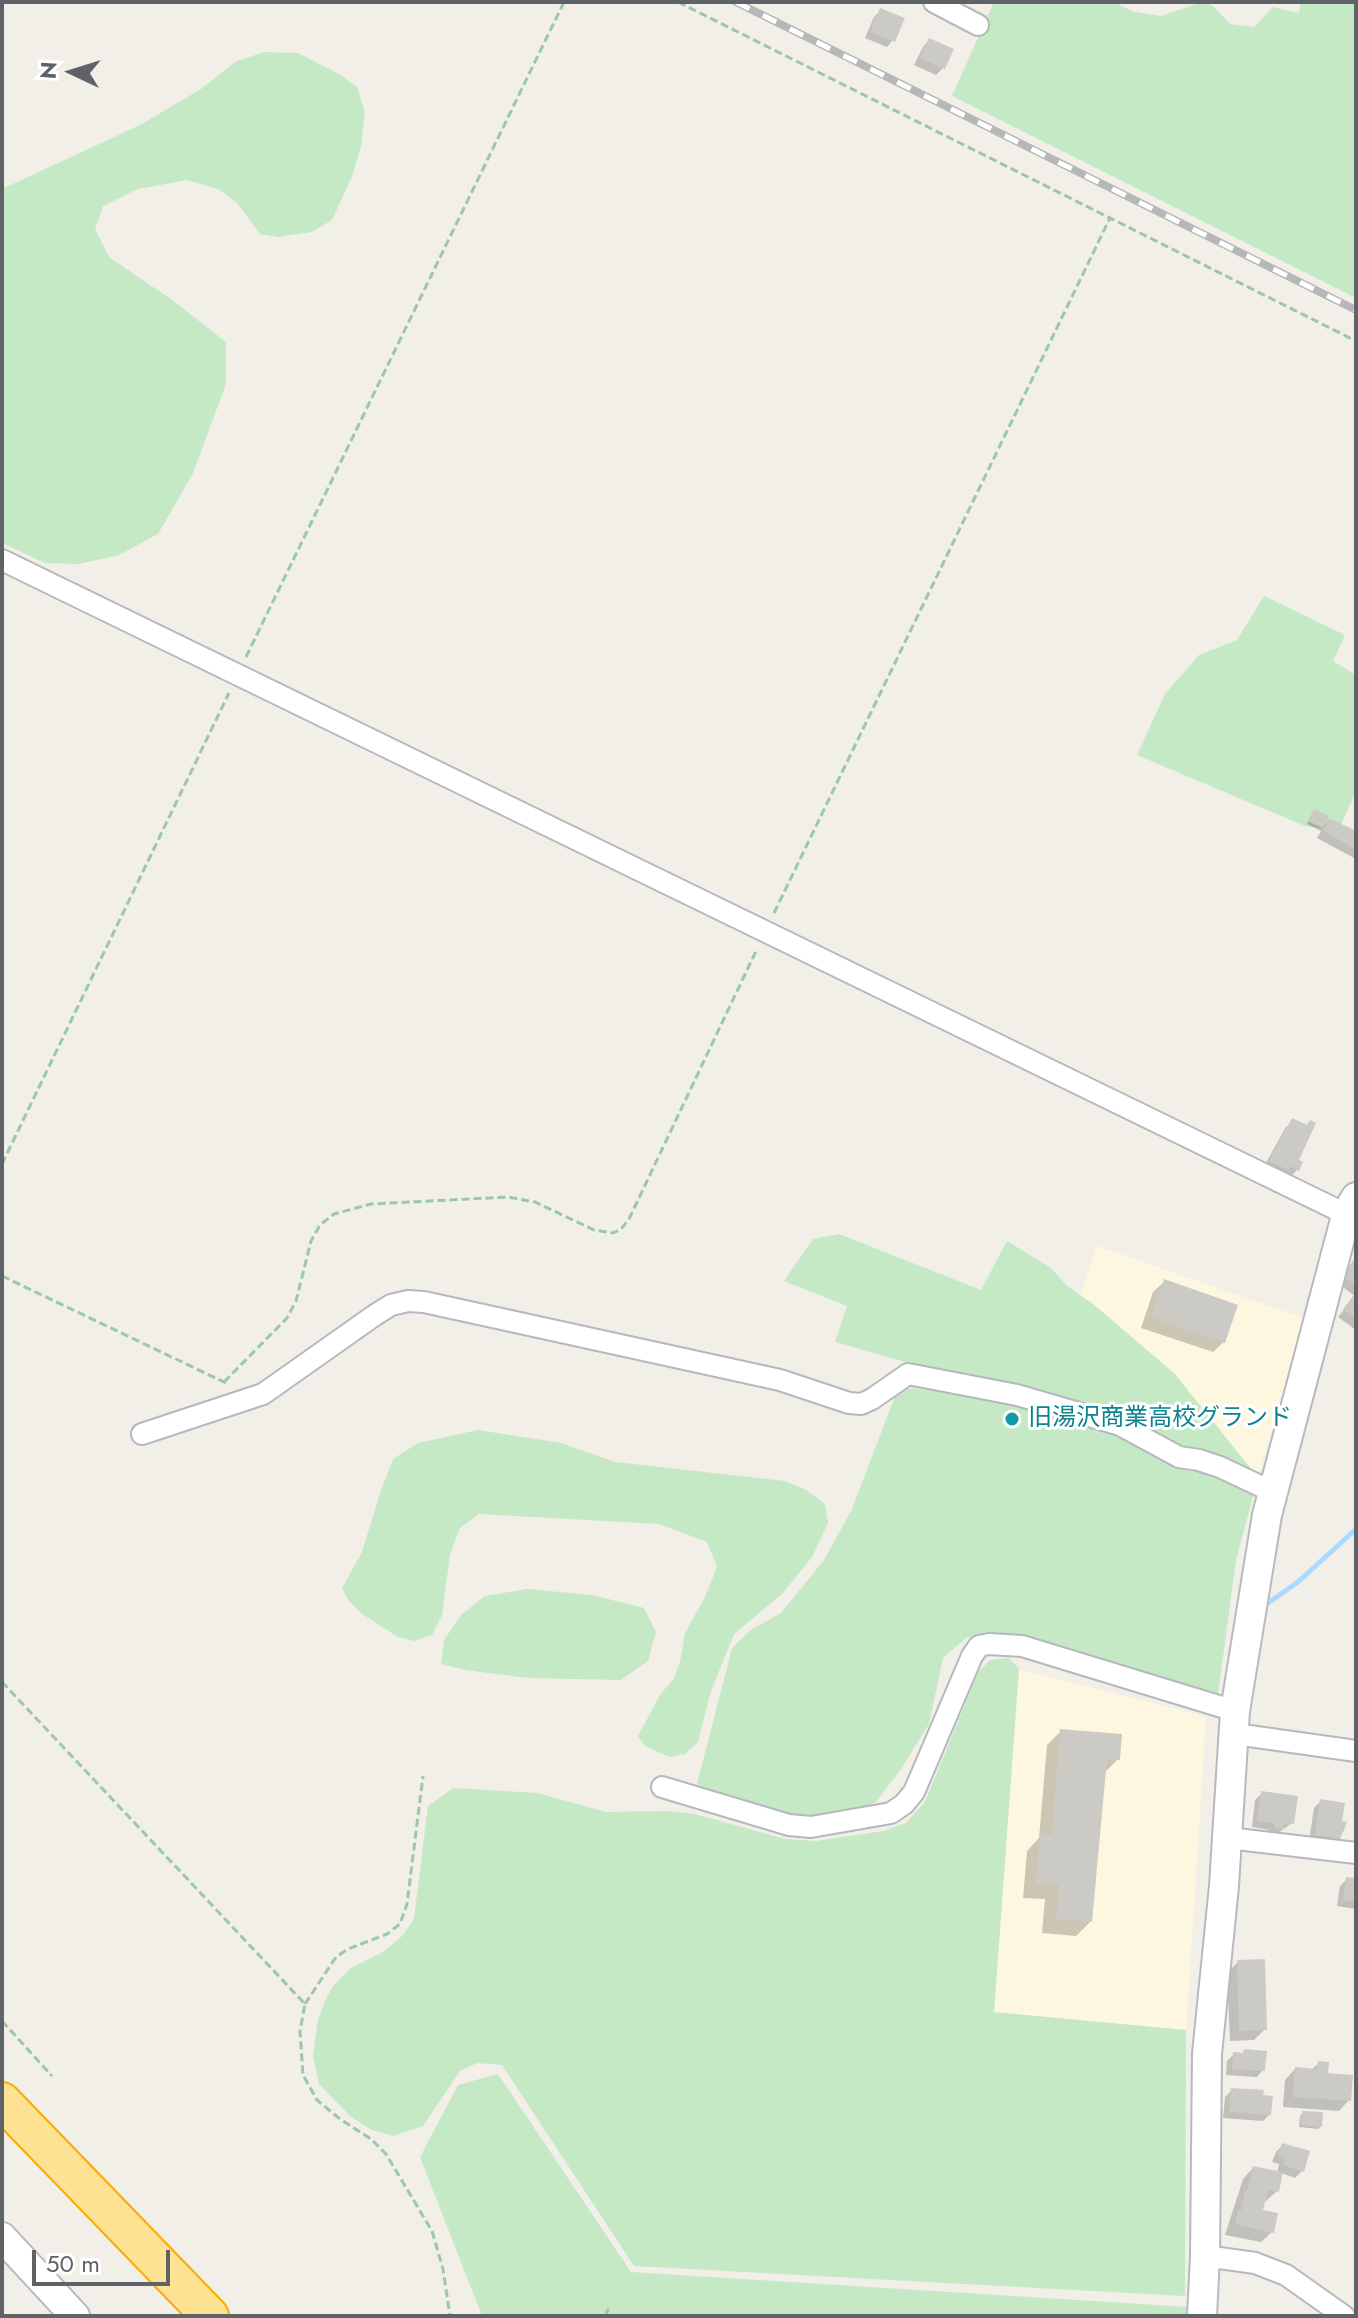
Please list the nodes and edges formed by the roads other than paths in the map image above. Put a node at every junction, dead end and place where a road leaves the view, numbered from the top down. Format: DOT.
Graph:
graph roads {
  1 [pos="934,2"];
  2 [pos="978,25"];
  3 [pos="2,560"];
  4 [pos="1353,1209"];
  5 [pos="142,1434"];
  6 [pos="1273,1492"];
  7 [pos="1235,1723"];
  8 [pos="1356,1751"];
  9 [pos="662,1787"];
  10 [pos="1228,1838"];
  11 [pos="1356,1853"];
  12 [pos="2,2101"];
  13 [pos="2,2237"];
  14 [pos="1205,2256"];
  15 [pos="75,2316"];
  16 [pos="210,2316"];
  17 [pos="1202,2316"];
  18 [pos="1344,2316"];
  1 -- 2 [label="street"];
  3 -- 4 [label="street"];
  4 -- 6 [label="street"];
  5 -- 6 [label="street"];
  6 -- 7 [label="street"];
  7 -- 8 [label="street"];
  7 -- 9 [label="street"];
  7 -- 10 [label="street"];
  10 -- 11 [label="street"];
  10 -- 14 [label="street"];
  12 -- 16 [label="highway"];
  13 -- 15 [label="street"];
  14 -- 17 [label="street"];
  14 -- 18 [label="street"];
}
